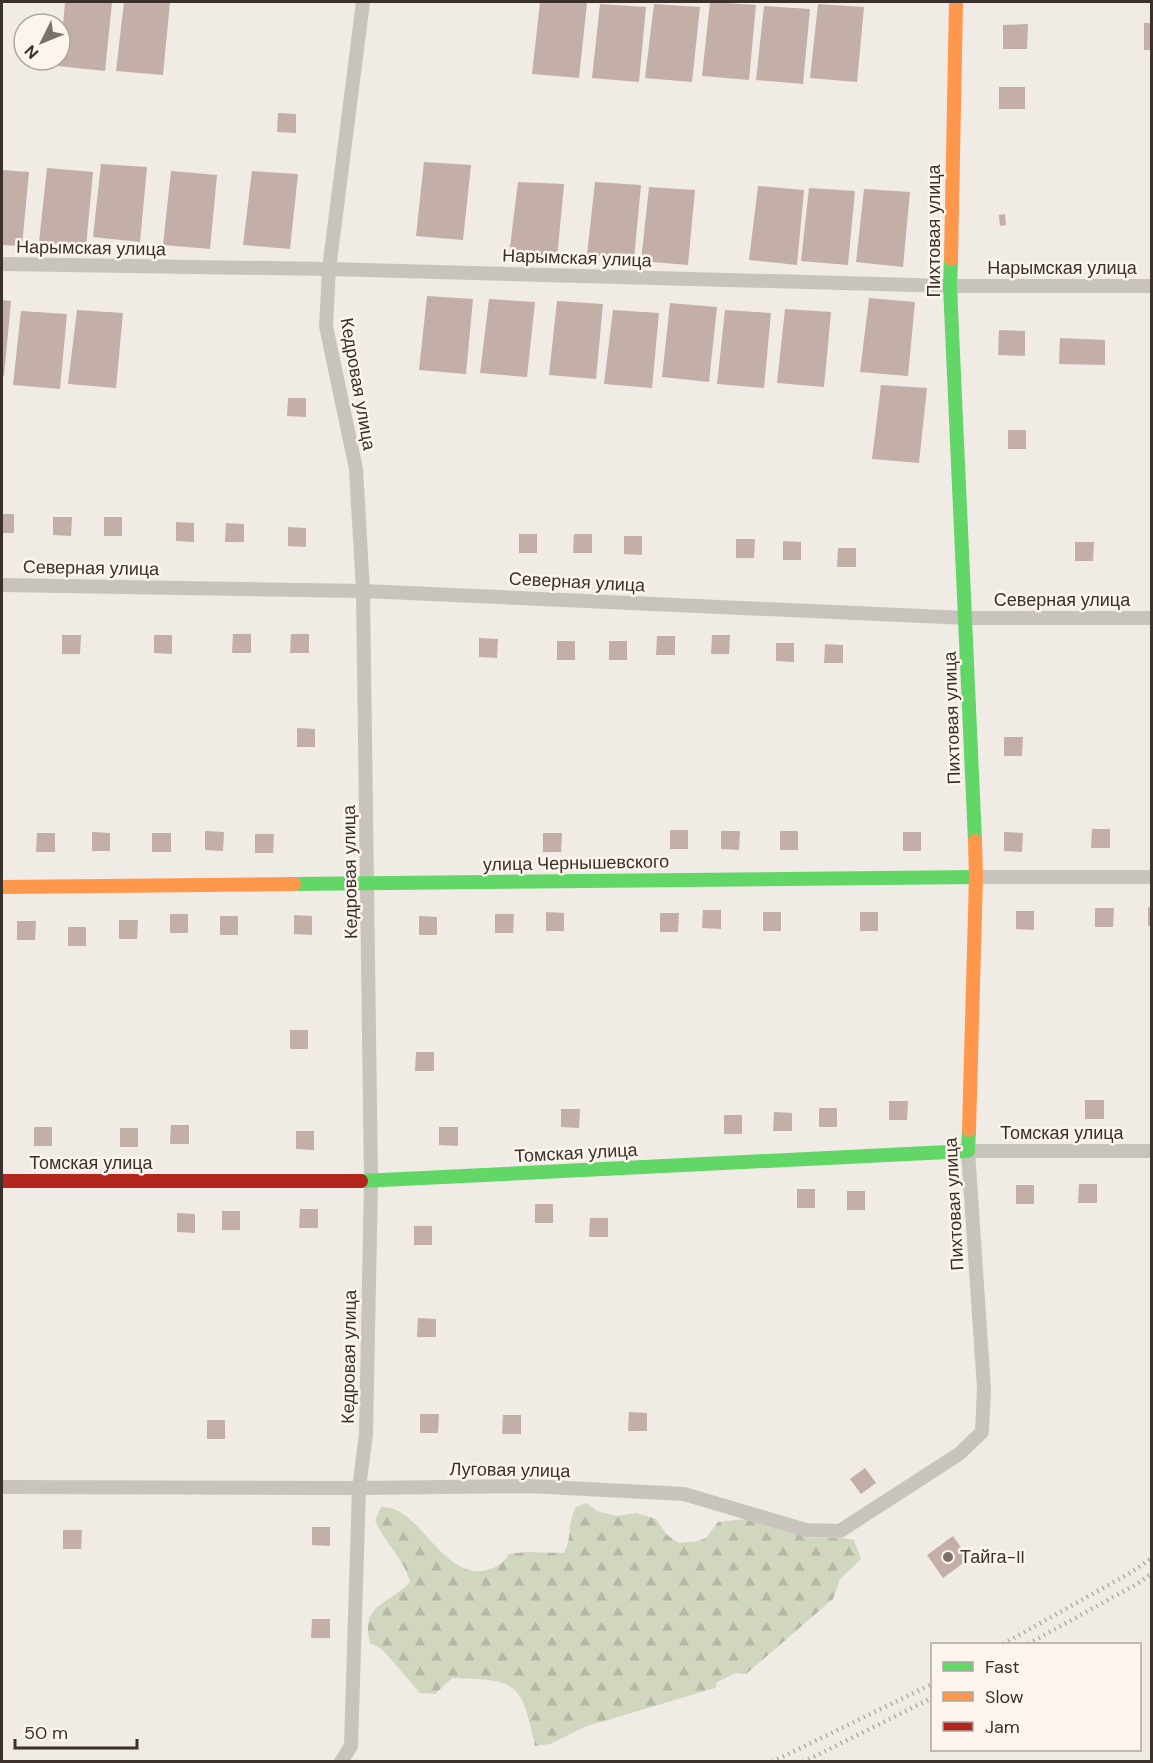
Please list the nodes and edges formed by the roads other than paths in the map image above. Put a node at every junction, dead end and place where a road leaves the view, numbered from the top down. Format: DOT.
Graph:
graph roads {
  1 [pos="363,2"];
  2 [pos="956,2"];
  3 [pos="2,264"];
  4 [pos="329,269"];
  5 [pos="950,286"];
  6 [pos="1152,286"];
  7 [pos="2,585"];
  8 [pos="363,591"];
  9 [pos="966,618"];
  10 [pos="1152,618"];
  11 [pos="976,877"];
  12 [pos="1152,877"];
  13 [pos="368,884"];
  14 [pos="2,887"];
  15 [pos="968,1151"];
  16 [pos="1152,1151"];
  17 [pos="2,1181"];
  18 [pos="371,1181"];
  19 [pos="982,1432"];
  20 [pos="2,1487"];
  21 [pos="359,1488"];
  22 [pos="341,1761"];
  1 -- 4 [label="street, Кедровая улица"];
  2 -- 5 [label="street, Пихтовая улица"];
  3 -- 4 [label="street, Нарымская улица"];
  4 -- 5 [label="street, Нарымская улица"];
  4 -- 8 [label="street, Кедровая улица"];
  5 -- 6 [label="street, Нарымская улица"];
  5 -- 9 [label="street, Пихтовая улица"];
  7 -- 8 [label="street, Северная улица"];
  8 -- 9 [label="street, Северная улица"];
  8 -- 13 [label="street, Кедровая улица"];
  9 -- 10 [label="street, Северная улица"];
  9 -- 11 [label="street, Пихтовая улица"];
  11 -- 12 [label="street, улица Чернышевского"];
  11 -- 13 [label="street, улица Чернышевского"];
  11 -- 15 [label="street, Пихтовая улица"];
  13 -- 14 [label="street, улица Чернышевского"];
  13 -- 18 [label="street, Кедровая улица"];
  15 -- 16 [label="street, Томская улица"];
  15 -- 18 [label="street, Томская улица"];
  15 -- 19 [label="street, Пихтовая улица"];
  17 -- 18 [label="street, Томская улица"];
  18 -- 21 [label="street, Кедровая улица"];
  19 -- 21 [label="street, Луговая улица"];
  20 -- 21 [label="street, Луговая улица"];
  21 -- 22 [label="street, Кедровая улица"];
}
